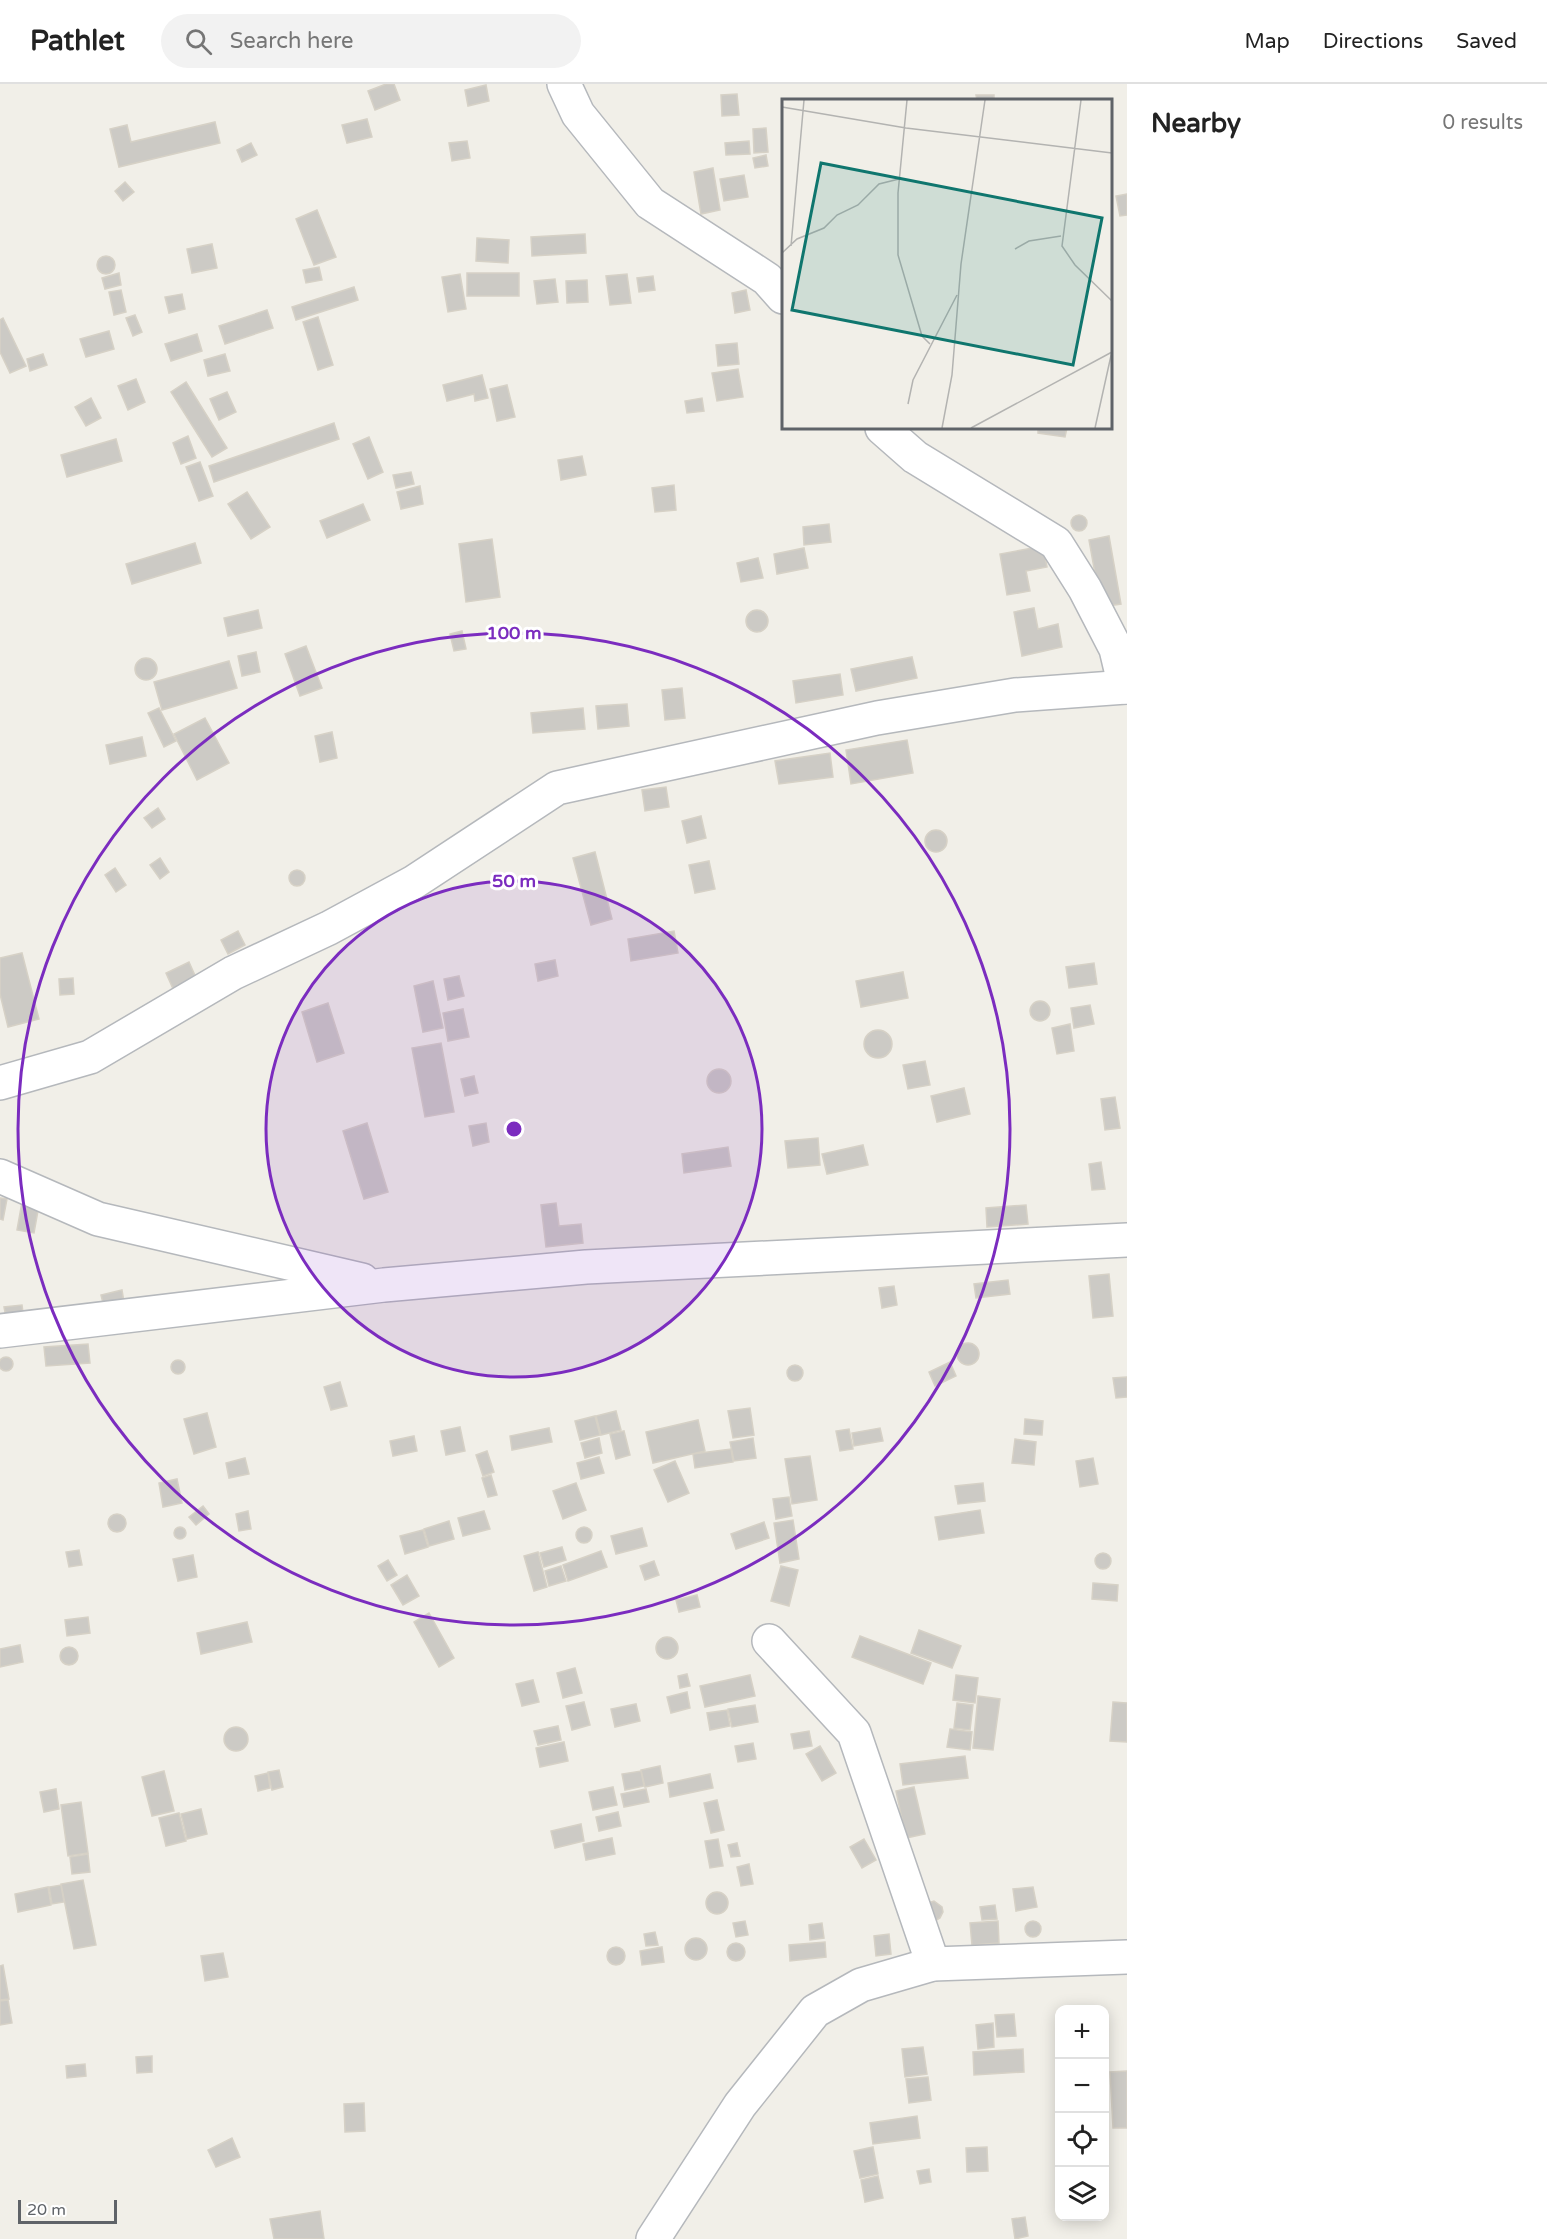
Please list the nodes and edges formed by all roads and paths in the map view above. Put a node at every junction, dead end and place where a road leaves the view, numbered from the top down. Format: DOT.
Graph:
graph roads {
  1 [pos="564,84"];
  2 [pos="782,296"];
  3 [pos="883,429"];
  4 [pos="1118,639"];
  5 [pos="1126,687"];
  6 [pos="0,1083"];
  7 [pos="0,1176"];
  8 [pos="1127,1240"];
  9 [pos="384,1285"];
  10 [pos="0,1331"];
  11 [pos="769,1641"];
  12 [pos="1127,1957"];
  13 [pos="933,1964"];
  14 [pos="653,2239"];
  1 -- 2 [label="street"];
  3 -- 4 [label="street"];
  4 -- 5 [label="street"];
  5 -- 6 [label="street"];
  7 -- 9 [label="street"];
  8 -- 9 [label="street"];
  9 -- 10 [label="street"];
  11 -- 13 [label="street"];
  12 -- 13 [label="street"];
  13 -- 14 [label="street"];
}
